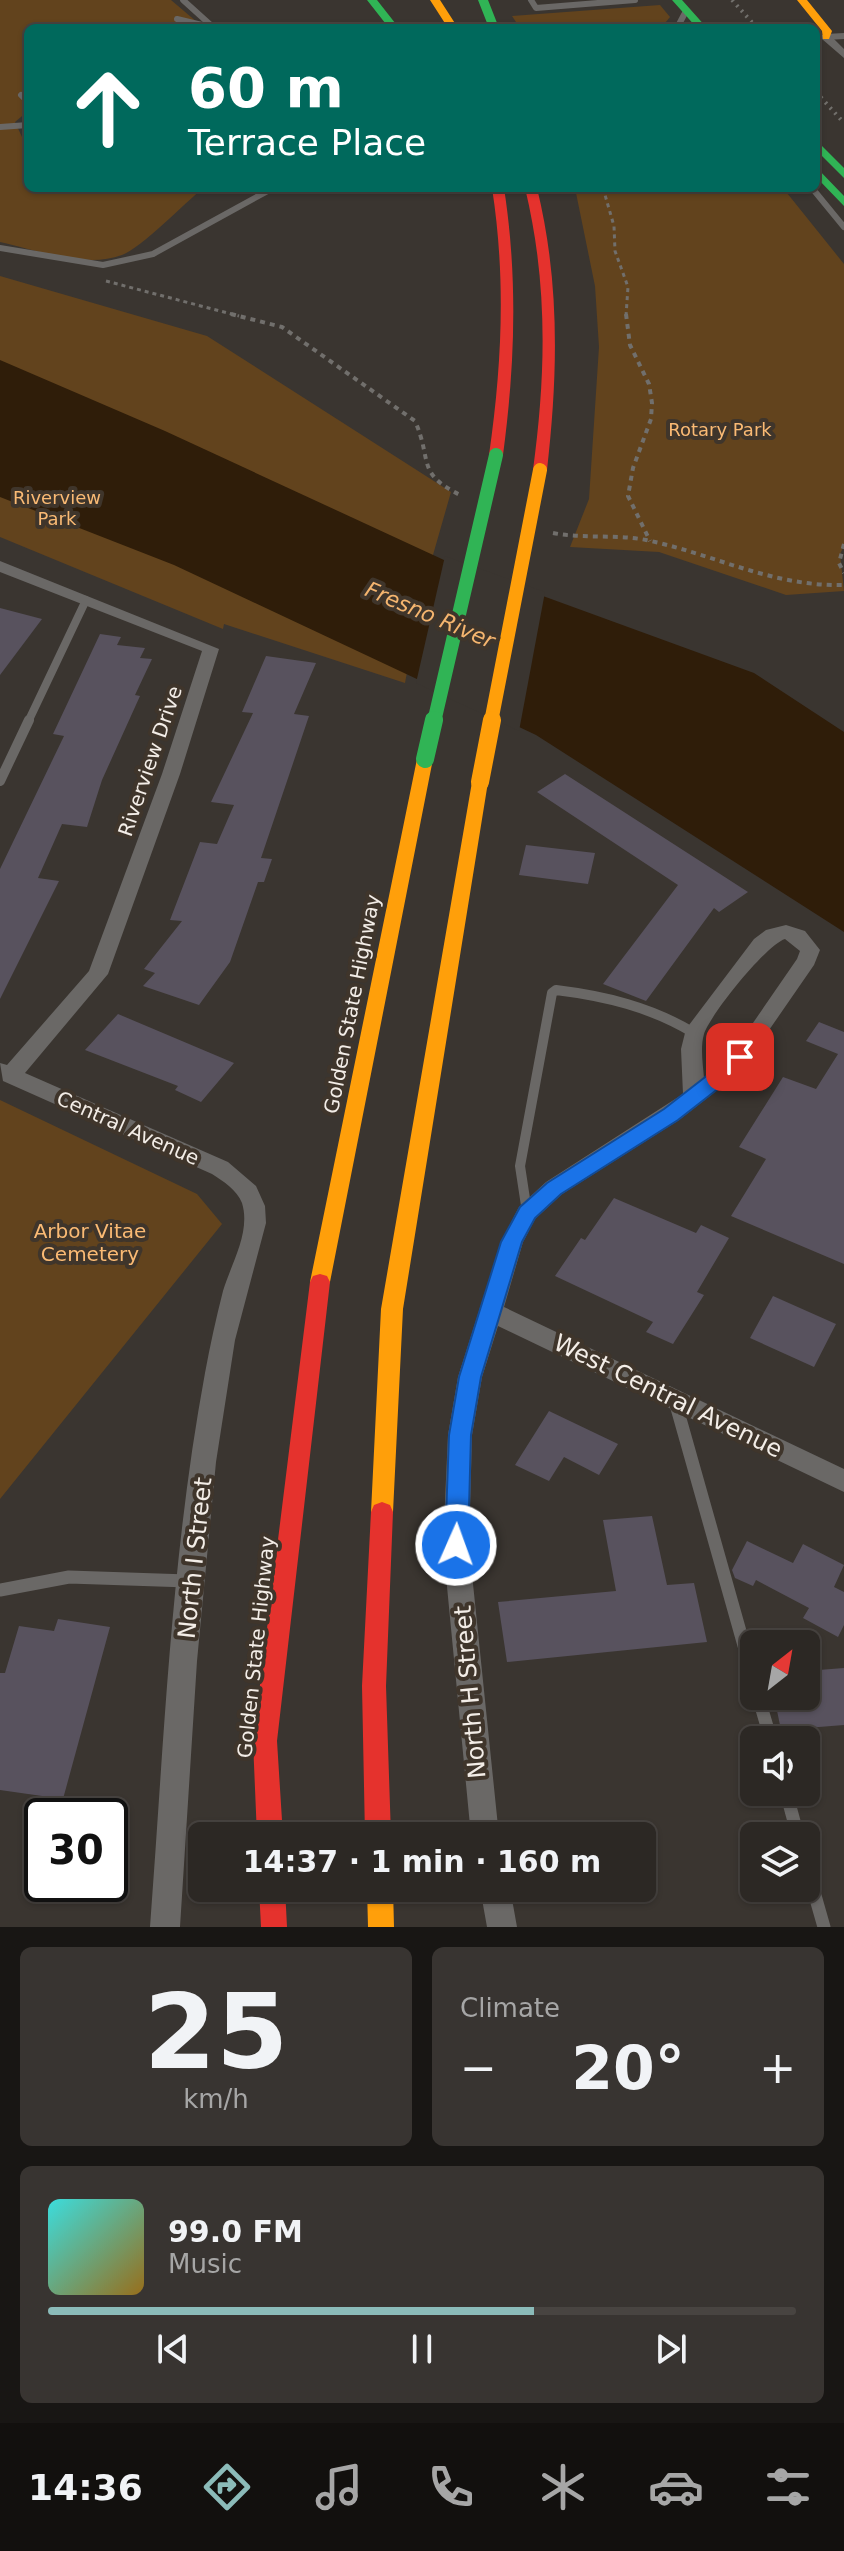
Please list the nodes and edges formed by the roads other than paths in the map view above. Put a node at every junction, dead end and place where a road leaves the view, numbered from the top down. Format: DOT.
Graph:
graph roads {
  1 [pos="183,0"];
  2 [pos="372,0"];
  3 [pos="435,0"];
  4 [pos="483,0"];
  5 [pos="531,0"];
  6 [pos="635,0"];
  7 [pos="784,0"];
  8 [pos="802,0"];
  9 [pos="682,5"];
  10 [pos="177,19"];
  11 [pos="198,24"];
  12 [pos="210,24"];
  13 [pos="391,24"];
  14 [pos="450,24"];
  15 [pos="492,24"];
  16 [pos="699,24"];
  17 [pos="813,24"];
  18 [pos="824,33"];
  19 [pos="844,55"];
  20 [pos="21,95"];
  21 [pos="24,98"];
  22 [pos="24,125"];
  23 [pos="0,127"];
  24 [pos="820,149"];
  25 [pos="820,175"];
  26 [pos="844,175"];
  27 [pos="266,192"];
  28 [pos="499,192"];
  29 [pos="533,192"];
  30 [pos="815,192"];
  31 [pos="844,203"];
  32 [pos="844,227"];
  33 [pos="0,248"];
  34 [pos="0,566"];
  35 [pos="86,600"];
  36 [pos="0,781"];
  37 [pos="694,1033"];
  38 [pos="5,1073"];
  39 [pos="694,1096"];
  40 [pos="250,1194"];
  41 [pos="527,1213"];
  42 [pos="492,1312"];
  43 [pos="674,1399"];
  44 [pos="844,1481"];
  45 [pos="190,1581"];
  46 [pos="0,1590"];
  47 [pos="740,1632"];
  48 [pos="269,1822"];
  49 [pos="378,1822"];
  50 [pos="484,1822"];
  51 [pos="273,1902"];
  52 [pos="380,1902"];
  53 [pos="498,1902"];
  54 [pos="817,1902"];
  55 [pos="165,1927"];
  56 [pos="274,1927"];
  57 [pos="381,1927"];
  58 [pos="502,1927"];
  59 [pos="824,1927"];
  1 -- 12 [label="lane"];
  2 -- 13 [label="main road"];
  3 -- 14 [label="main road"];
  4 -- 15 [label="main road"];
  5 -- 6 [label="lane"];
  7 -- 17 [label="main road"];
  8 -- 18 [label="main road"];
  9 -- 16 [label="main road"];
  10 -- 11 [label="lane"];
  18 -- 19 [label="street"];
  20 -- 21 [label="lane"];
  22 -- 23 [label="lane"];
  24 -- 26 [label="main road"];
  25 -- 31 [label="main road"];
  27 -- 33 [label="lane"];
  28 -- 48 [label="main road, Golden State Highway, bridge"];
  29 -- 49 [label="main road, bridge"];
  30 -- 32 [label="lane"];
  34 -- 35 [label="street, Riverview Drive"];
  35 -- 36 [label="lane"];
  35 -- 38 [label="street, Riverview Drive"];
  37 -- 39 [label="street"];
  37 -- 39 [label="street"];
  37 -- 41 [label="lane"];
  38 -- 40 [label="street, Central Avenue"];
  39 -- 41 [label="street"];
  40 -- 45 [label="street, North I Street"];
  41 -- 42 [label="street, North H Street"];
  42 -- 43 [label="street, West Central Avenue"];
  42 -- 50 [label="street, North H Street"];
  43 -- 44 [label="street, West Central Avenue"];
  43 -- 47 [label="lane"];
  45 -- 46 [label="lane"];
  45 -- 55 [label="street, North I Street"];
  51 -- 56 [label="main road"];
  52 -- 57 [label="main road"];
  53 -- 58 [label="street"];
  54 -- 59 [label="lane"];
}
